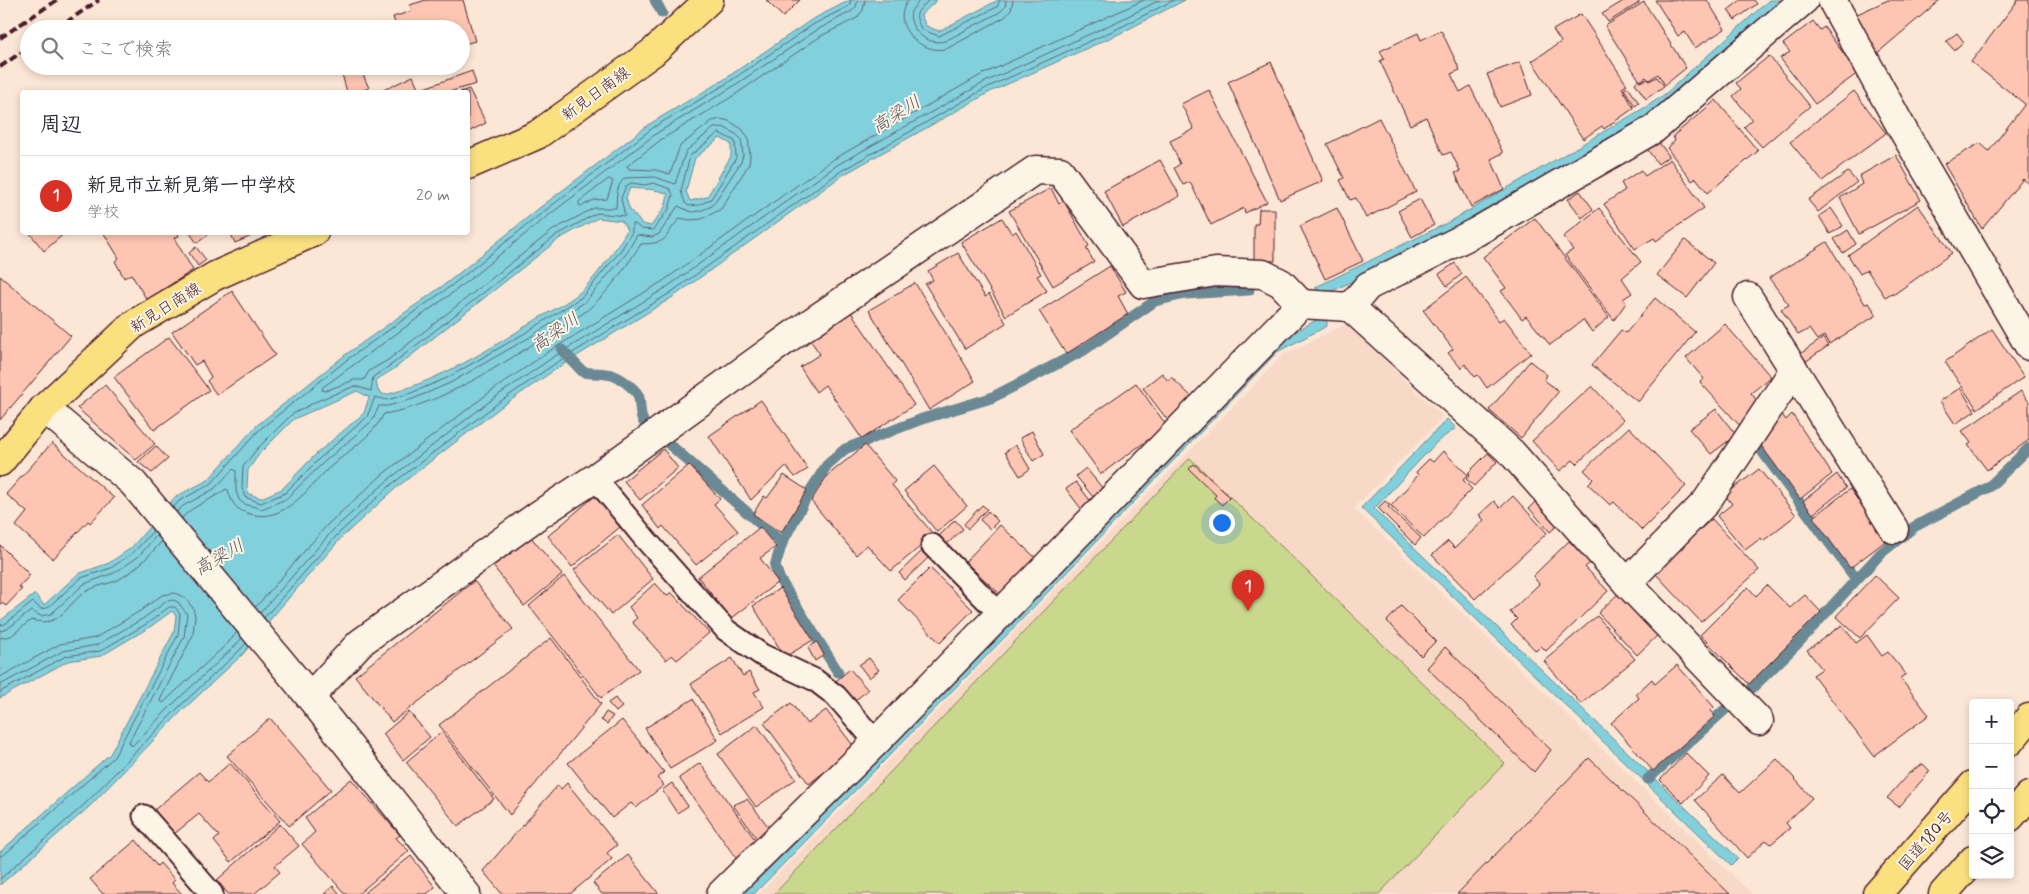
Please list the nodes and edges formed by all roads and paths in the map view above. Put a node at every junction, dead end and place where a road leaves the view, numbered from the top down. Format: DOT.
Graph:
graph roads {
  1 [pos="709,0"];
  2 [pos="1804,0"];
  3 [pos="1832,0"];
  4 [pos="470,164"];
  5 [pos="307,235"];
  6 [pos="1748,297"];
  7 [pos="1301,304"];
  8 [pos="1350,307"];
  9 [pos="2029,346"];
  10 [pos="1794,370"];
  11 [pos="44,408"];
  12 [pos="0,462"];
  13 [pos="595,478"];
  14 [pos="1894,529"];
  15 [pos="932,546"];
  16 [pos="1627,583"];
  17 [pos="1000,614"];
  18 [pos="310,697"];
  19 [pos="2029,718"];
  20 [pos="1759,721"];
  21 [pos="2014,736"];
  22 [pos="876,742"];
  23 [pos="1970,789"];
  24 [pos="2029,796"];
  25 [pos="2014,813"];
  26 [pos="144,816"];
  27 [pos="1969,865"];
  28 [pos="212,894"];
  29 [pos="466,894"];
  30 [pos="721,894"];
  31 [pos="1877,894"];
  32 [pos="1943,894"];
  1 -- 4 [label="main road, 新見日南線"];
  2 -- 8 [label="street"];
  3 -- 9 [label="street"];
  5 -- 11 [label="main road, 新見日南線"];
  6 -- 10 [label="street"];
  7 -- 8 [label="street"];
  7 -- 13 [label="street"];
  7 -- 17 [label="street"];
  8 -- 16 [label="street"];
  10 -- 14 [label="street"];
  10 -- 16 [label="street"];
  11 -- 12 [label="main road, 新見日南線"];
  11 -- 18 [label="street"];
  13 -- 18 [label="street"];
  13 -- 22 [label="lane"];
  15 -- 17 [label="lane"];
  16 -- 20 [label="street"];
  17 -- 22 [label="street"];
  18 -- 29 [label="street"];
  19 -- 21 [label="main road"];
  22 -- 30 [label="street"];
  23 -- 31 [label="main road, 国道180号"];
  24 -- 25 [label="main road"];
  26 -- 28 [label="lane"];
  27 -- 32 [label="main road"];
}
